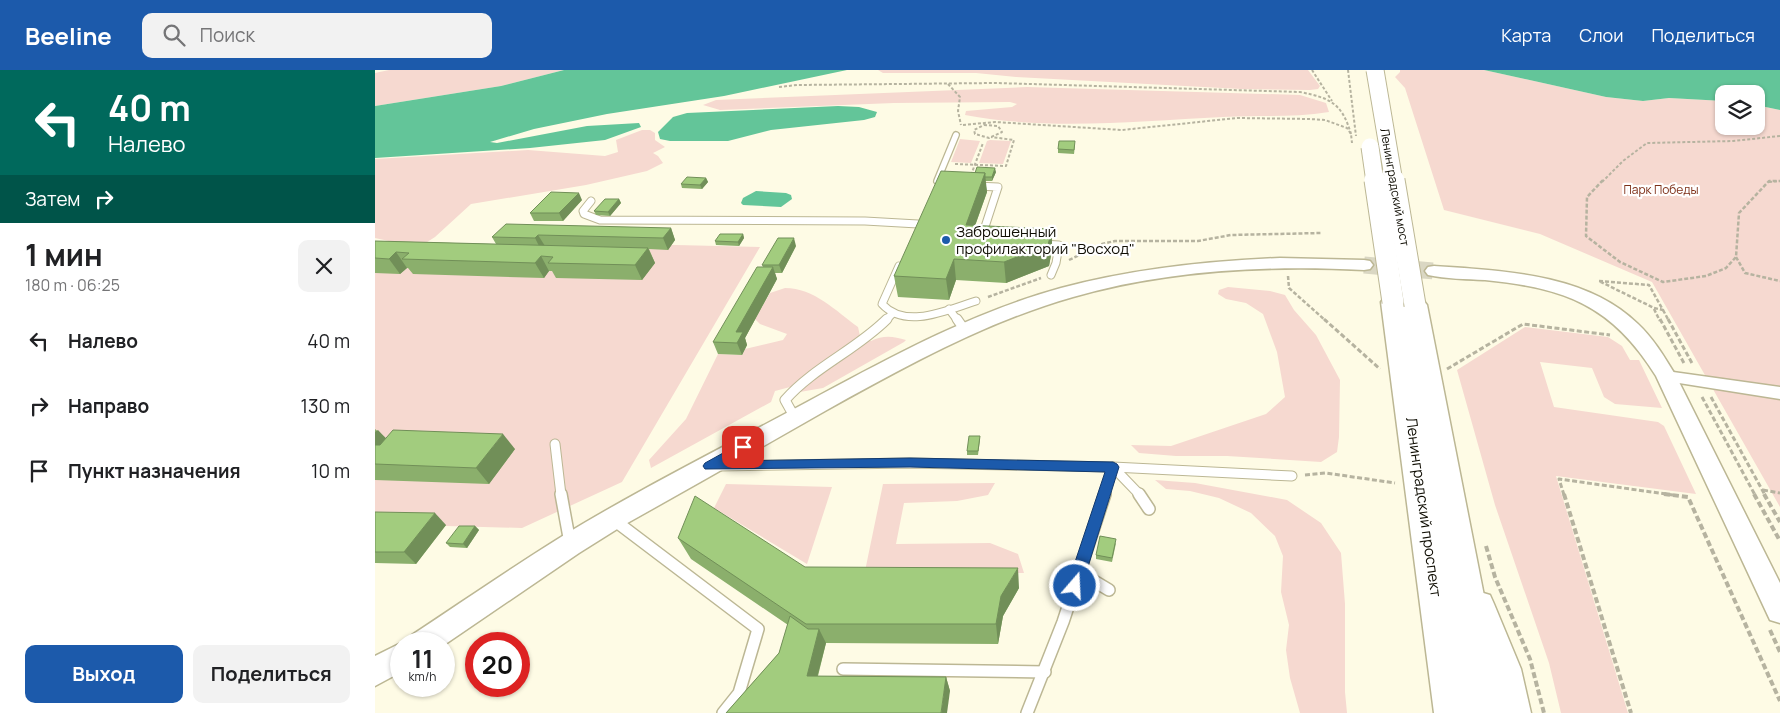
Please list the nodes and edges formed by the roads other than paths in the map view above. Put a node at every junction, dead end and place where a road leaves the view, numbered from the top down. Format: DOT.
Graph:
graph roads {
  1 [pos="1359,70"];
  2 [pos="1375,70"];
  3 [pos="957,132"];
  4 [pos="967,185"];
  5 [pos="932,192"];
  6 [pos="591,201"];
  7 [pos="921,216"];
  8 [pos="918,224"];
  9 [pos="914,233"];
  10 [pos="991,241"];
  11 [pos="1030,243"];
  12 [pos="902,260"];
  13 [pos="1363,265"];
  14 [pos="1434,271"];
  15 [pos="1051,275"];
  16 [pos="976,301"];
  17 [pos="1404,303"];
  18 [pos="949,310"];
  19 [pos="892,314"];
  20 [pos="965,329"];
  21 [pos="1666,376"];
  22 [pos="1780,393"];
  23 [pos="803,417"];
  24 [pos="555,444"];
  25 [pos="709,466"];
  26 [pos="1113,467"];
  27 [pos="1292,476"];
  28 [pos="1149,510"];
  29 [pos="613,519"];
  30 [pos="570,545"];
  31 [pos="1472,547"];
  32 [pos="1081,569"];
  33 [pos="1109,590"];
  34 [pos="1780,611"];
  35 [pos="440,632"];
  36 [pos="390,663"];
  37 [pos="843,669"];
  38 [pos="375,672"];
  39 [pos="1045,672"];
  40 [pos="723,713"];
  41 [pos="1027,713"];
  42 [pos="1453,713"];
  43 [pos="1488,713"];
  44 [pos="1516,713"];
  1 -- 17 [label="main road, Ленинградский мост, bridge"];
  2 -- 17 [label="main road, Ленинградский мост, bridge"];
  3 -- 5 [label="lane"];
  4 -- 10 [label="lane"];
  6 -- 8 [label="lane"];
  7 -- 8 [label="lane"];
  8 -- 9 [label="lane"];
  11 -- 15 [label="lane"];
  12 -- 19 [label="lane"];
  13 -- 20 [label="street"];
  14 -- 21 [label="street"];
  16 -- 18 [label="lane"];
  17 -- 31 [label="main road, Ленинградский проспект"];
  17 -- 42 [label="main road, Ленинградский проспект"];
  18 -- 19 [label="lane"];
  18 -- 20 [label="lane"];
  19 -- 23 [label="lane"];
  20 -- 23 [label="street"];
  21 -- 22 [label="street"];
  21 -- 34 [label="street"];
  23 -- 25 [label="street"];
  24 -- 30 [label="lane"];
  25 -- 26 [label="lane"];
  25 -- 29 [label="street"];
  26 -- 27 [label="lane"];
  26 -- 28 [label="lane"];
  26 -- 32 [label="lane"];
  29 -- 30 [label="street"];
  29 -- 40 [label="lane"];
  30 -- 35 [label="street"];
  31 -- 43 [label="main road, Ленинградский проспект"];
  31 -- 44 [label="street"];
  32 -- 33 [label="lane"];
  32 -- 39 [label="lane"];
  36 -- 38 [label="street"];
  37 -- 39 [label="lane"];
  39 -- 41 [label="lane"];
}
